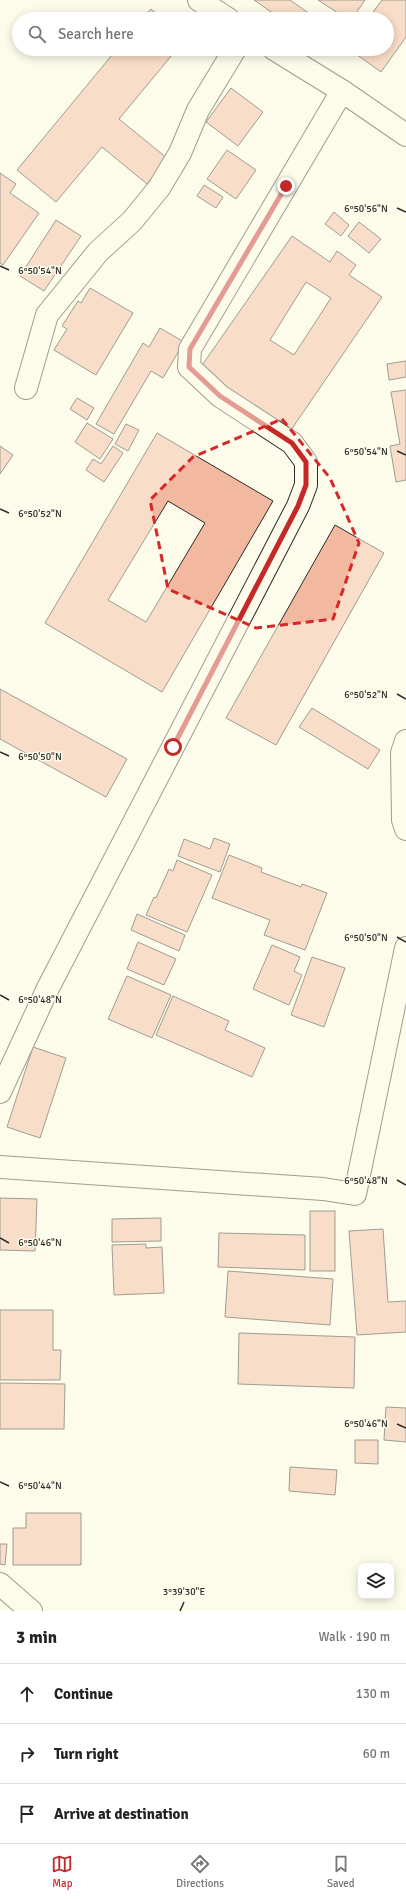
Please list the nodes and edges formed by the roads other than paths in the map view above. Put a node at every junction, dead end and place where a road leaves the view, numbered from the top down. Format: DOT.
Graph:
graph roads {
  1 [pos="199,0"];
  2 [pos="217,12"];
  3 [pos="231,56"];
  4 [pos="285,56"];
  5 [pos="342,91"];
  6 [pos="406,135"];
  7 [pos="26,388"];
  8 [pos="406,742"];
  9 [pos="406,829"];
  10 [pos="406,948"];
  11 [pos="0,1092"];
  12 [pos="0,1167"];
  13 [pos="0,1584"];
  14 [pos="31,1611"];
  1 -- 2 [label="street"];
  3 -- 7 [label="street"];
  4 -- 5 [label="street"];
  5 -- 6 [label="street"];
  5 -- 11 [label="street"];
  8 -- 9 [label="street"];
  10 -- 12 [label="street"];
  13 -- 14 [label="street"];
}
